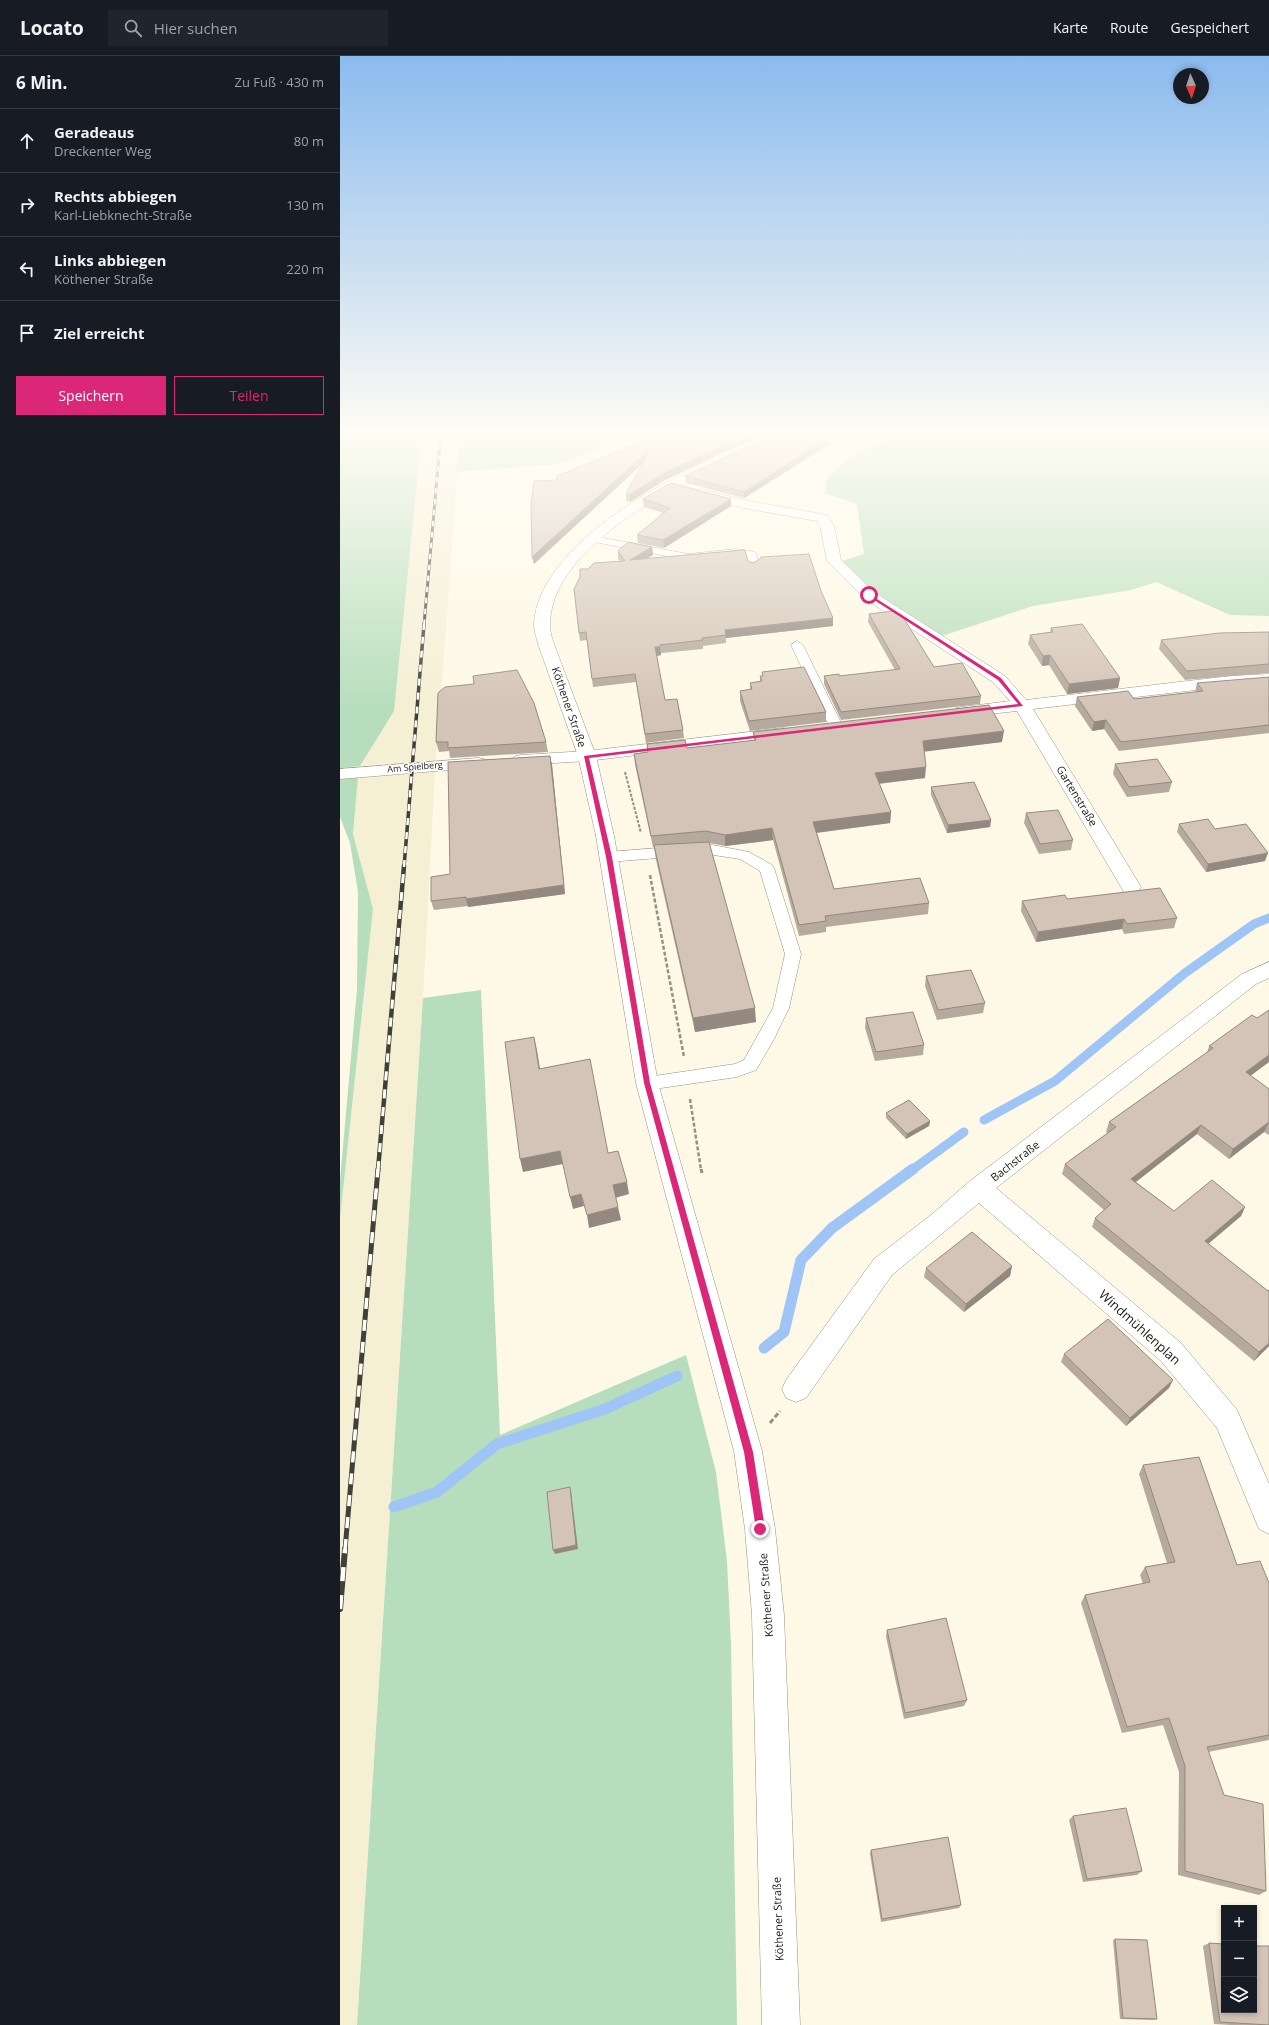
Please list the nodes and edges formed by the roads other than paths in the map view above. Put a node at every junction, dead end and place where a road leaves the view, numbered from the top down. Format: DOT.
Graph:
graph roads {
  1 [pos="612,524"];
  2 [pos="826,524"];
  3 [pos="593,539"];
  4 [pos="754,566"];
  5 [pos="797,644"];
  6 [pos="1269,679"];
  7 [pos="1022,705"];
  8 [pos="944,714"];
  9 [pos="836,727"];
  10 [pos="797,731"];
  11 [pos="586,756"];
  12 [pos="340,774"];
  13 [pos="609,857"];
  14 [pos="1131,887"];
  15 [pos="1269,969"];
  16 [pos="647,1083"];
  17 [pos="979,1188"];
  18 [pos="796,1389"];
  19 [pos="1269,1519"];
  20 [pos="781,2025"];
  1 -- 3 [label="street, Köthener Straße"];
  2 -- 7 [label="street, Gartenstraße"];
  3 -- 4 [label="lane"];
  3 -- 11 [label="street, Köthener Straße"];
  5 -- 9 [label="lane"];
  6 -- 7 [label="street"];
  7 -- 8 [label="street"];
  7 -- 14 [label="street, Gartenstraße"];
  10 -- 11 [label="street, Am Spielberg"];
  11 -- 12 [label="street, Am Spielberg"];
  11 -- 13 [label="street, Köthener Straße"];
  13 -- 16 [label="street, Köthener Straße"];
  13 -- 16 [label="lane"];
  15 -- 17 [label="street, Bachstraße"];
  16 -- 20 [label="street, Köthener Straße"];
  17 -- 18 [label="street, Bachstraße"];
  17 -- 19 [label="street, Windmühlenplan"];
}
